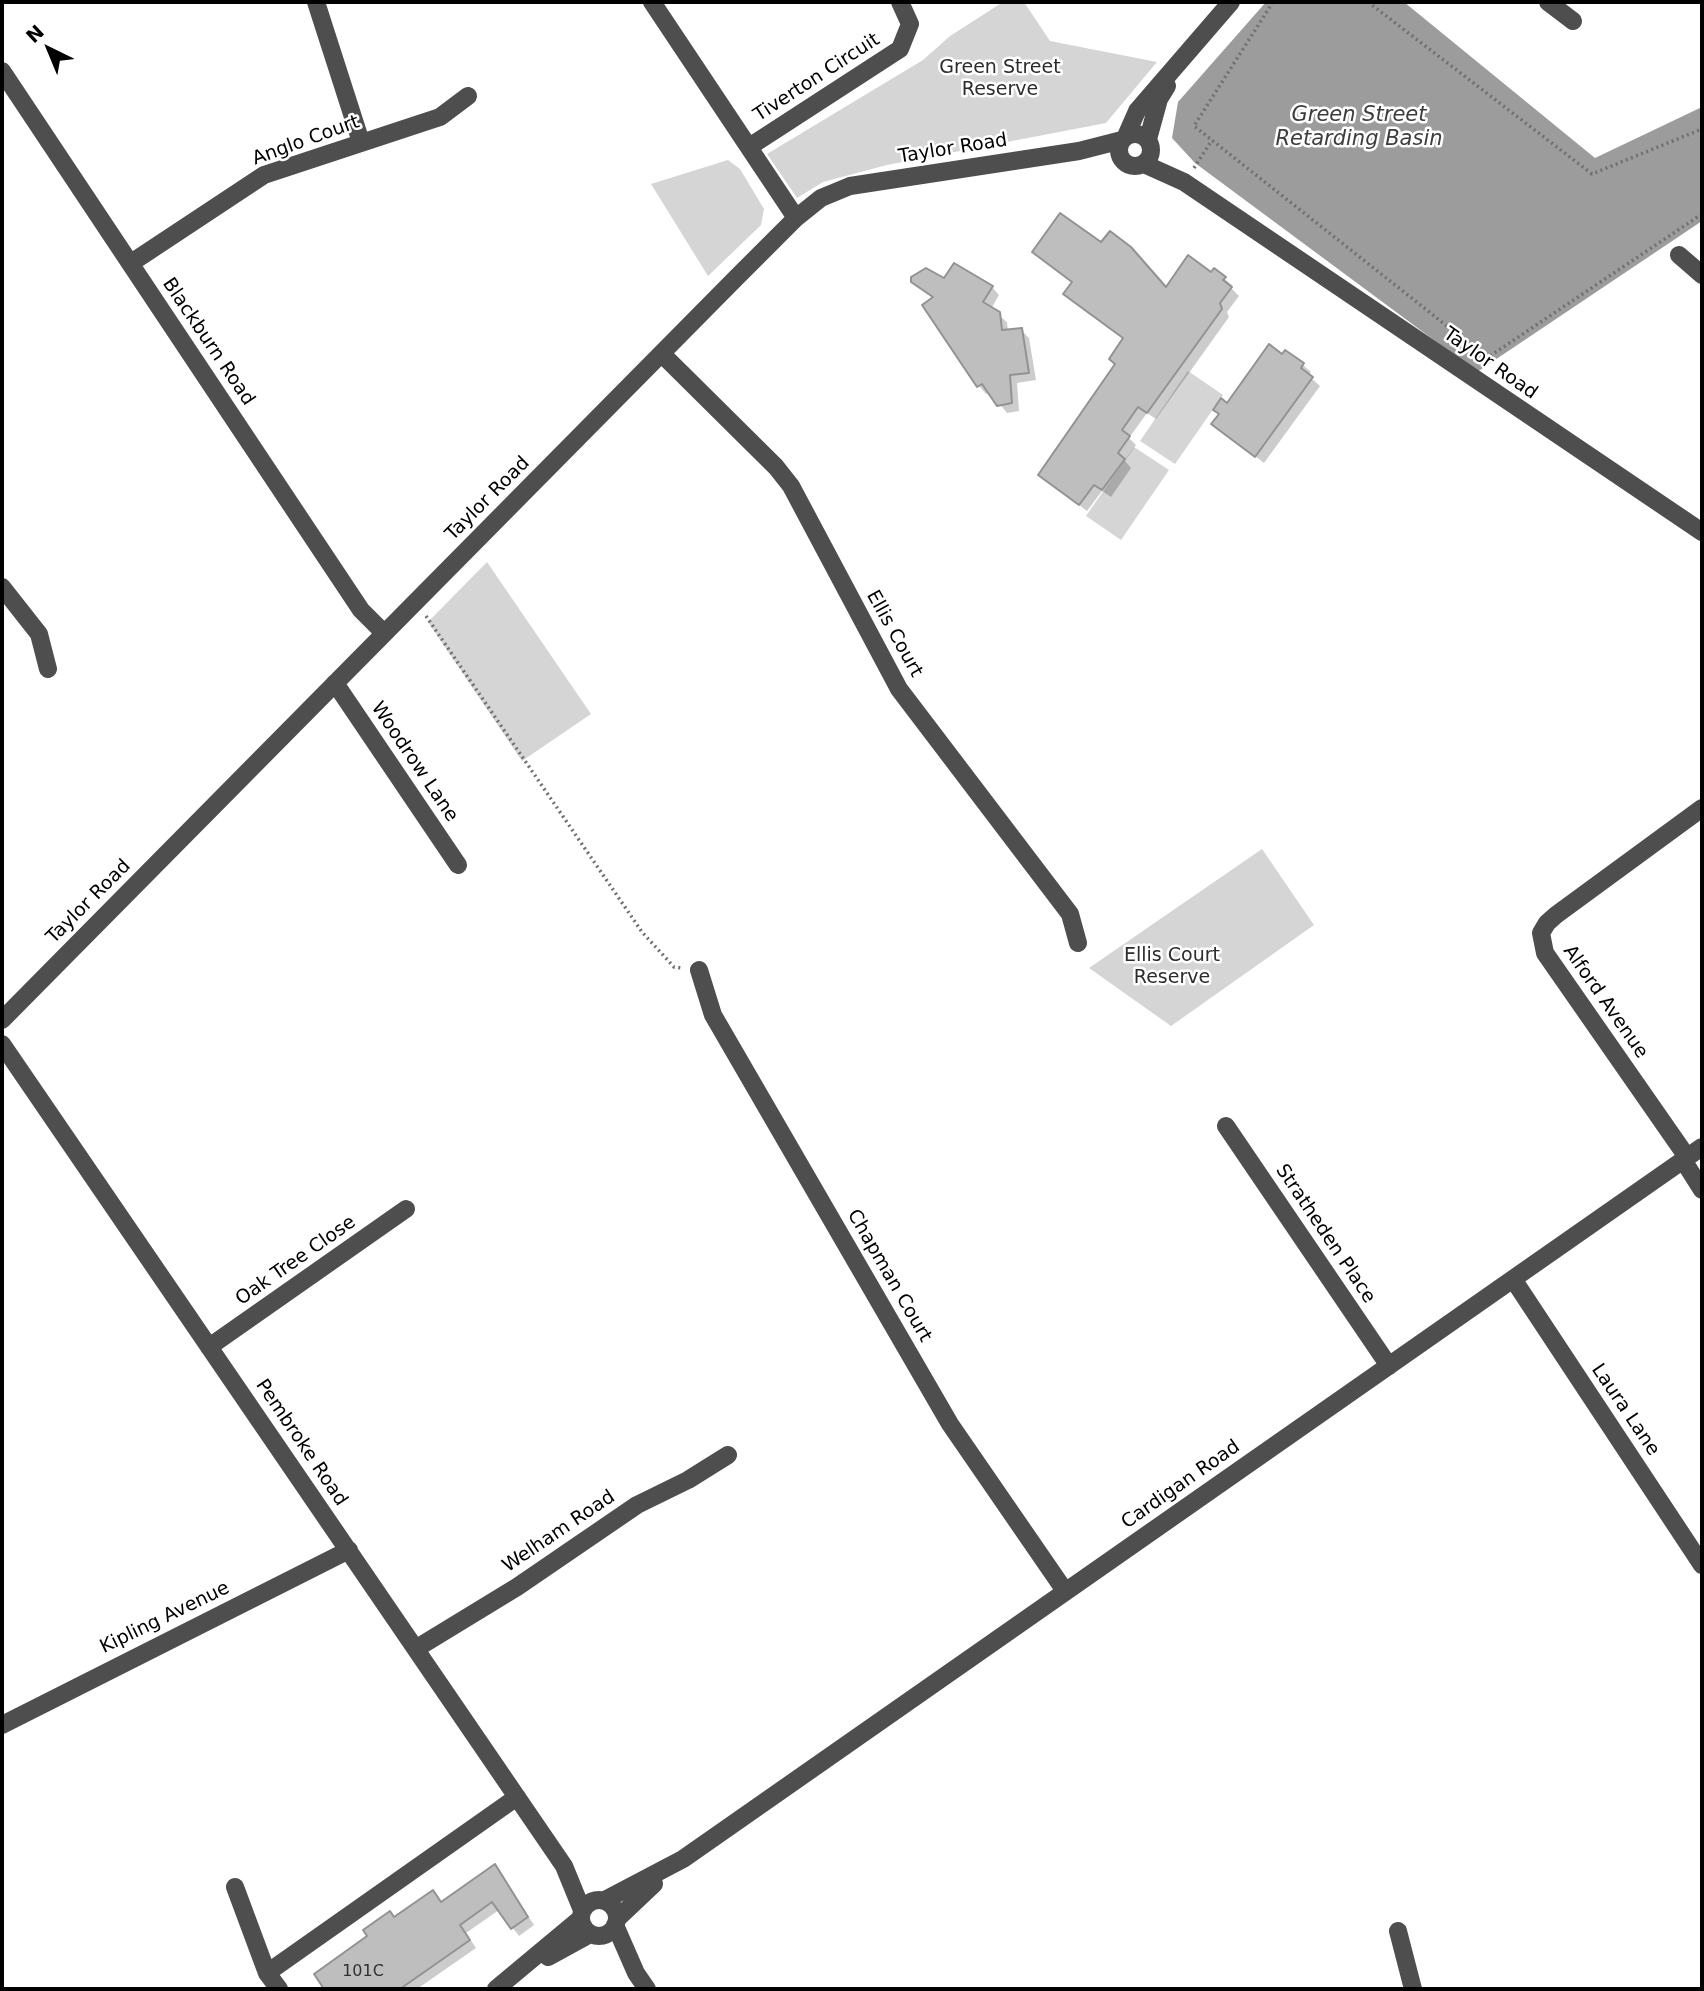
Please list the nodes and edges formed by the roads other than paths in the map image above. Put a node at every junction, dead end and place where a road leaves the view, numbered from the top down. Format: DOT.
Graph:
graph roads {
  1 [pos="316,2"];
  2 [pos="652,2"];
  3 [pos="900,2"];
  4 [pos="1231,2"];
  5 [pos="1548,2"];
  6 [pos="1573,21"];
  7 [pos="1180,61"];
  8 [pos="2,71"];
  9 [pos="468,96"];
  10 [pos="1124,138"];
  11 [pos="1149,141"];
  12 [pos="361,142"];
  13 [pos="749,148"];
  14 [pos="1079,151"];
  15 [pos="1124,162"];
  16 [pos="1144,164"];
  17 [pos="1187,178"];
  18 [pos="796,218"];
  19 [pos="1679,255"];
  20 [pos="131,263"];
  21 [pos="1702,275"];
  22 [pos="662,354"];
  23 [pos="1702,532"];
  24 [pos="2,587"];
  25 [pos="384,633"];
  26 [pos="48,669"];
  27 [pos="335,683"];
  28 [pos="1702,808"];
  29 [pos="458,865"];
  30 [pos="1078,943"];
  31 [pos="699,970"];
  32 [pos="2,1020"];
  33 [pos="2,1044"];
  34 [pos="1226,1126"];
  35 [pos="1702,1147"];
  36 [pos="1685,1159"];
  37 [pos="1702,1190"];
  38 [pos="406,1209"];
  39 [pos="1513,1279"];
  40 [pos="209,1347"];
  41 [pos="1388,1366"];
  42 [pos="728,1455"];
  43 [pos="349,1550"];
  44 [pos="1702,1565"];
  45 [pos="1065,1591"];
  46 [pos="417,1648"];
  47 [pos="2,1725"];
  48 [pos="517,1797"];
  49 [pos="683,1859"];
  50 [pos="564,1866"];
  51 [pos="235,1887"];
  52 [pos="602,1900"];
  53 [pos="616,1922"];
  54 [pos="587,1925"];
  55 [pos="1398,1931"];
  56 [pos="267,1973"];
  57 [pos="636,1973"];
  58 [pos="279,1989"];
  59 [pos="496,1989"];
  60 [pos="647,1989"];
  61 [pos="1413,1989"];
  1 -- 12 [label="street"];
  2 -- 13 [label="street, Tiverton Circuit"];
  3 -- 13 [label="street, Tiverton Circuit"];
  4 -- 7 [label="street"];
  5 -- 6 [label="street"];
  7 -- 10 [label="street"];
  7 -- 11 [label="street"];
  8 -- 20 [label="street, Blackburn Road"];
  9 -- 12 [label="street, Anglo Court"];
  10 -- 11 [label="street"];
  10 -- 14 [label="street, Taylor Road"];
  10 -- 15 [label="street"];
  11 -- 16 [label="street"];
  11 -- 17 [label="street, Taylor Road"];
  12 -- 20 [label="street, Anglo Court"];
  13 -- 18 [label="street, Tiverton Circuit"];
  14 -- 15 [label="street, Taylor Road"];
  14 -- 18 [label="street, Taylor Road"];
  15 -- 16 [label="street"];
  16 -- 17 [label="street, Taylor Road"];
  17 -- 23 [label="street, Taylor Road"];
  18 -- 22 [label="street, Taylor Road"];
  19 -- 21 [label="street"];
  20 -- 25 [label="street, Blackburn Road"];
  22 -- 25 [label="street, Taylor Road"];
  22 -- 30 [label="street, Ellis Court"];
  24 -- 26 [label="street"];
  25 -- 27 [label="street, Taylor Road"];
  27 -- 29 [label="street, Woodrow Lane"];
  27 -- 32 [label="street, Taylor Road"];
  28 -- 36 [label="street, Alford Avenue"];
  31 -- 45 [label="street, Chapman Court"];
  33 -- 40 [label="street, Pembroke Road"];
  34 -- 41 [label="street, Stratheden Place"];
  35 -- 36 [label="street, Cardigan Road"];
  36 -- 37 [label="street"];
  36 -- 39 [label="street, Cardigan Road"];
  38 -- 40 [label="street, Oak Tree Close"];
  39 -- 41 [label="street, Cardigan Road"];
  39 -- 44 [label="street, Laura Lane"];
  40 -- 43 [label="street, Pembroke Road"];
  41 -- 45 [label="street, Cardigan Road"];
  42 -- 46 [label="street, Welham Road"];
  43 -- 46 [label="street, Pembroke Road"];
  43 -- 47 [label="street, Kipling Avenue"];
  45 -- 49 [label="street, Cardigan Road"];
  46 -- 48 [label="street, Pembroke Road"];
  48 -- 50 [label="street, Pembroke Road"];
  48 -- 56 [label="street"];
  49 -- 52 [label="street, Cardigan Road"];
  49 -- 53 [label="street, Cardigan Road"];
  50 -- 52 [label="street, Pembroke Road"];
  50 -- 54 [label="street, Pembroke Road"];
  51 -- 56 [label="street"];
  52 -- 53 [label="street"];
  52 -- 54 [label="street"];
  53 -- 54 [label="street"];
  53 -- 57 [label="street, Pembroke Road"];
  54 -- 57 [label="street, Pembroke Road"];
  54 -- 59 [label="street"];
  55 -- 61 [label="street"];
  56 -- 58 [label="street"];
  57 -- 60 [label="street, Pembroke Road"];
}
